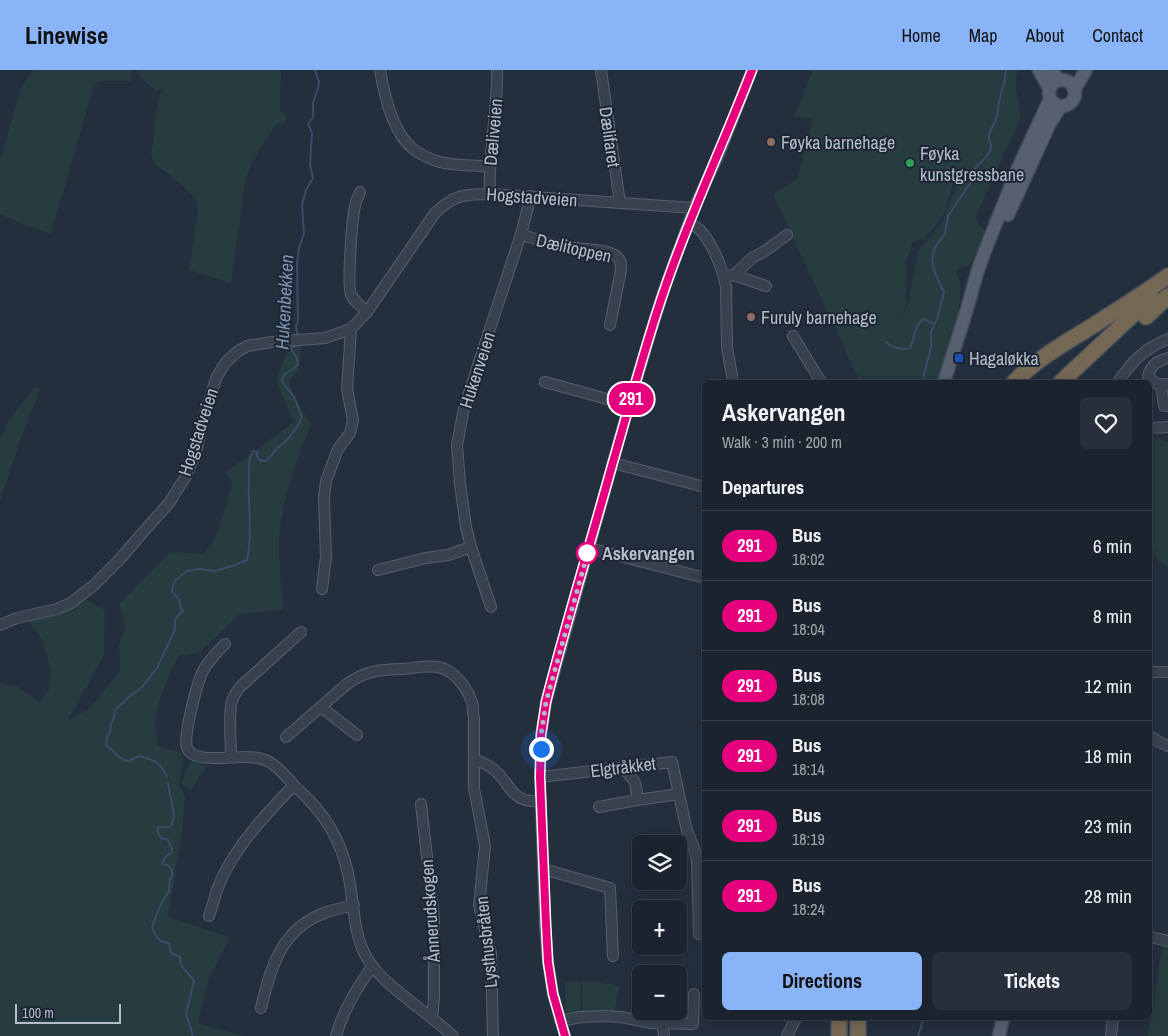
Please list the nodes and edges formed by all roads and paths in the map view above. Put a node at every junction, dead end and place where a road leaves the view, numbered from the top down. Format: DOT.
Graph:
graph roads {
  1 [pos="380,70"];
  2 [pos="497,70"];
  3 [pos="601,70"];
  4 [pos="752,70"];
  5 [pos="1039,70"];
  6 [pos="1074,70"];
  7 [pos="1086,70"];
  8 [pos="1055,87"];
  9 [pos="1074,90"];
  10 [pos="490,167"];
  11 [pos="360,192"];
  12 [pos="490,194"];
  13 [pos="531,196"];
  14 [pos="620,203"];
  15 [pos="694,208"];
  16 [pos="689,224"];
  17 [pos="521,234"];
  18 [pos="787,235"];
  19 [pos="729,276"];
  20 [pos="1168,276"];
  21 [pos="1168,282"];
  22 [pos="766,286"];
  23 [pos="1168,296"];
  24 [pos="367,312"];
  25 [pos="610,325"];
  26 [pos="351,329"];
  27 [pos="793,336"];
  28 [pos="1168,339"];
  29 [pos="1168,358"];
  30 [pos="733,380"];
  31 [pos="820,380"];
  32 [pos="945,380"];
  33 [pos="1016,380"];
  34 [pos="1063,380"];
  35 [pos="1078,380"];
  36 [pos="1120,380"];
  37 [pos="1151,380"];
  38 [pos="545,382"];
  39 [pos="1164,385"];
  40 [pos="629,405"];
  41 [pos="1163,406"];
  42 [pos="1168,427"];
  43 [pos="1152,428"];
  44 [pos="613,463"];
  45 [pos="702,486"];
  46 [pos="471,547"];
  47 [pos="589,548"];
  48 [pos="378,570"];
  49 [pos="702,577"];
  50 [pos="322,589"];
  51 [pos="491,607"];
  52 [pos="0,625"];
  53 [pos="301,632"];
  54 [pos="225,644"];
  55 [pos="1152,672"];
  56 [pos="1168,672"];
  57 [pos="321,707"];
  58 [pos="357,735"];
  59 [pos="1152,737"];
  60 [pos="286,738"];
  61 [pos="1168,746"];
  62 [pos="231,757"];
  63 [pos="474,759"];
  64 [pos="623,767"];
  65 [pos="540,777"];
  66 [pos="294,785"];
  67 [pos="679,794"];
  68 [pos="637,800"];
  69 [pos="541,801"];
  70 [pos="421,804"];
  71 [pos="599,807"];
  72 [pos="543,869"];
  73 [pos="354,905"];
  74 [pos="209,916"];
  75 [pos="699,934"];
  76 [pos="1152,937"];
  77 [pos="1168,941"];
  78 [pos="613,956"];
  79 [pos="372,967"];
  80 [pos="694,994"];
  81 [pos="261,1008"];
  82 [pos="432,1018"];
  83 [pos="795,1020"];
  84 [pos="839,1020"];
  85 [pos="845,1020"];
  86 [pos="858,1020"];
  87 [pos="1002,1020"];
  88 [pos="1008,1020"];
  89 [pos="1113,1020"];
  90 [pos="560,1021"];
  91 [pos="662,1024"];
  92 [pos="336,1036"];
  93 [pos="453,1036"];
  94 [pos="493,1036"];
  95 [pos="565,1036"];
  96 [pos="664,1036"];
  97 [pos="787,1036"];
  98 [pos="839,1036"];
  99 [pos="845,1036"];
  100 [pos="858,1036"];
  101 [pos="998,1036"];
  102 [pos="1004,1036"];
  103 [pos="1111,1036"];
  1 -- 10 [label="street"];
  2 -- 10 [label="street, Dæliveien"];
  3 -- 14 [label="street, Dælifaret"];
  4 -- 15 [label="street"];
  5 -- 8 [label="main road"];
  6 -- 8 [label="main road"];
  7 -- 9 [label="main road"];
  8 -- 9 [label="main road"];
  8 -- 9 [label="main road"];
  8 -- 32 [label="main road"];
  10 -- 12 [label="street, Dæliveien"];
  11 -- 24 [label="street"];
  12 -- 13 [label="street, Hogstadveien"];
  12 -- 24 [label="street, Hogstadveien"];
  13 -- 14 [label="street, Hogstadveien"];
  13 -- 17 [label="street, Hukenveien"];
  14 -- 15 [label="street, Hogstadveien"];
  15 -- 16 [label="street"];
  16 -- 19 [label="street"];
  16 -- 40 [label="street"];
  17 -- 25 [label="street, Dælitoppen"];
  17 -- 46 [label="street, Hukenveien"];
  18 -- 19 [label="street"];
  19 -- 22 [label="street"];
  19 -- 30 [label="street"];
  20 -- 33 [label="highway"];
  21 -- 34 [label="highway"];
  23 -- 35 [label="highway"];
  24 -- 26 [label="street, Hogstadveien"];
  26 -- 50 [label="street"];
  26 -- 52 [label="street, Hogstadveien"];
  27 -- 31 [label="street"];
  28 -- 36 [label="street"];
  29 -- 37 [label="street"];
  38 -- 40 [label="street"];
  39 -- 41 [label="street"];
  40 -- 44 [label="street"];
  42 -- 43 [label="street"];
  44 -- 45 [label="street"];
  44 -- 47 [label="street"];
  46 -- 48 [label="street"];
  46 -- 51 [label="street, Hukenveien"];
  47 -- 49 [label="street"];
  47 -- 65 [label="street"];
  53 -- 62 [label="street"];
  54 -- 62 [label="street"];
  55 -- 56 [label="street"];
  57 -- 58 [label="street"];
  57 -- 60 [label="street, Lysthusbråten"];
  57 -- 63 [label="street, Lysthusbråten"];
  59 -- 61 [label="street"];
  62 -- 66 [label="street"];
  63 -- 69 [label="street"];
  63 -- 94 [label="street, Lysthusbråten"];
  64 -- 65 [label="street, Elgtråkket"];
  64 -- 67 [label="street, Elgtråkket"];
  64 -- 68 [label="street"];
  65 -- 69 [label="street"];
  66 -- 73 [label="street"];
  66 -- 74 [label="street"];
  67 -- 68 [label="street, Elgtråkket"];
  67 -- 75 [label="street, Elgtråkket"];
  68 -- 71 [label="street, Elgtråkket"];
  69 -- 72 [label="street"];
  70 -- 82 [label="street, Ånnerudskogen"];
  72 -- 78 [label="street"];
  72 -- 90 [label="street"];
  73 -- 79 [label="street"];
  73 -- 81 [label="street"];
  76 -- 77 [label="street"];
  79 -- 82 [label="street"];
  79 -- 92 [label="street"];
  80 -- 91 [label="street"];
  82 -- 93 [label="street"];
  83 -- 97 [label="street"];
  84 -- 98 [label="highway"];
  85 -- 99 [label="highway"];
  86 -- 100 [label="highway"];
  87 -- 101 [label="main road"];
  88 -- 102 [label="main road"];
  89 -- 103 [label="street"];
  90 -- 91 [label="street"];
  90 -- 95 [label="street"];
  91 -- 96 [label="street"];
}
